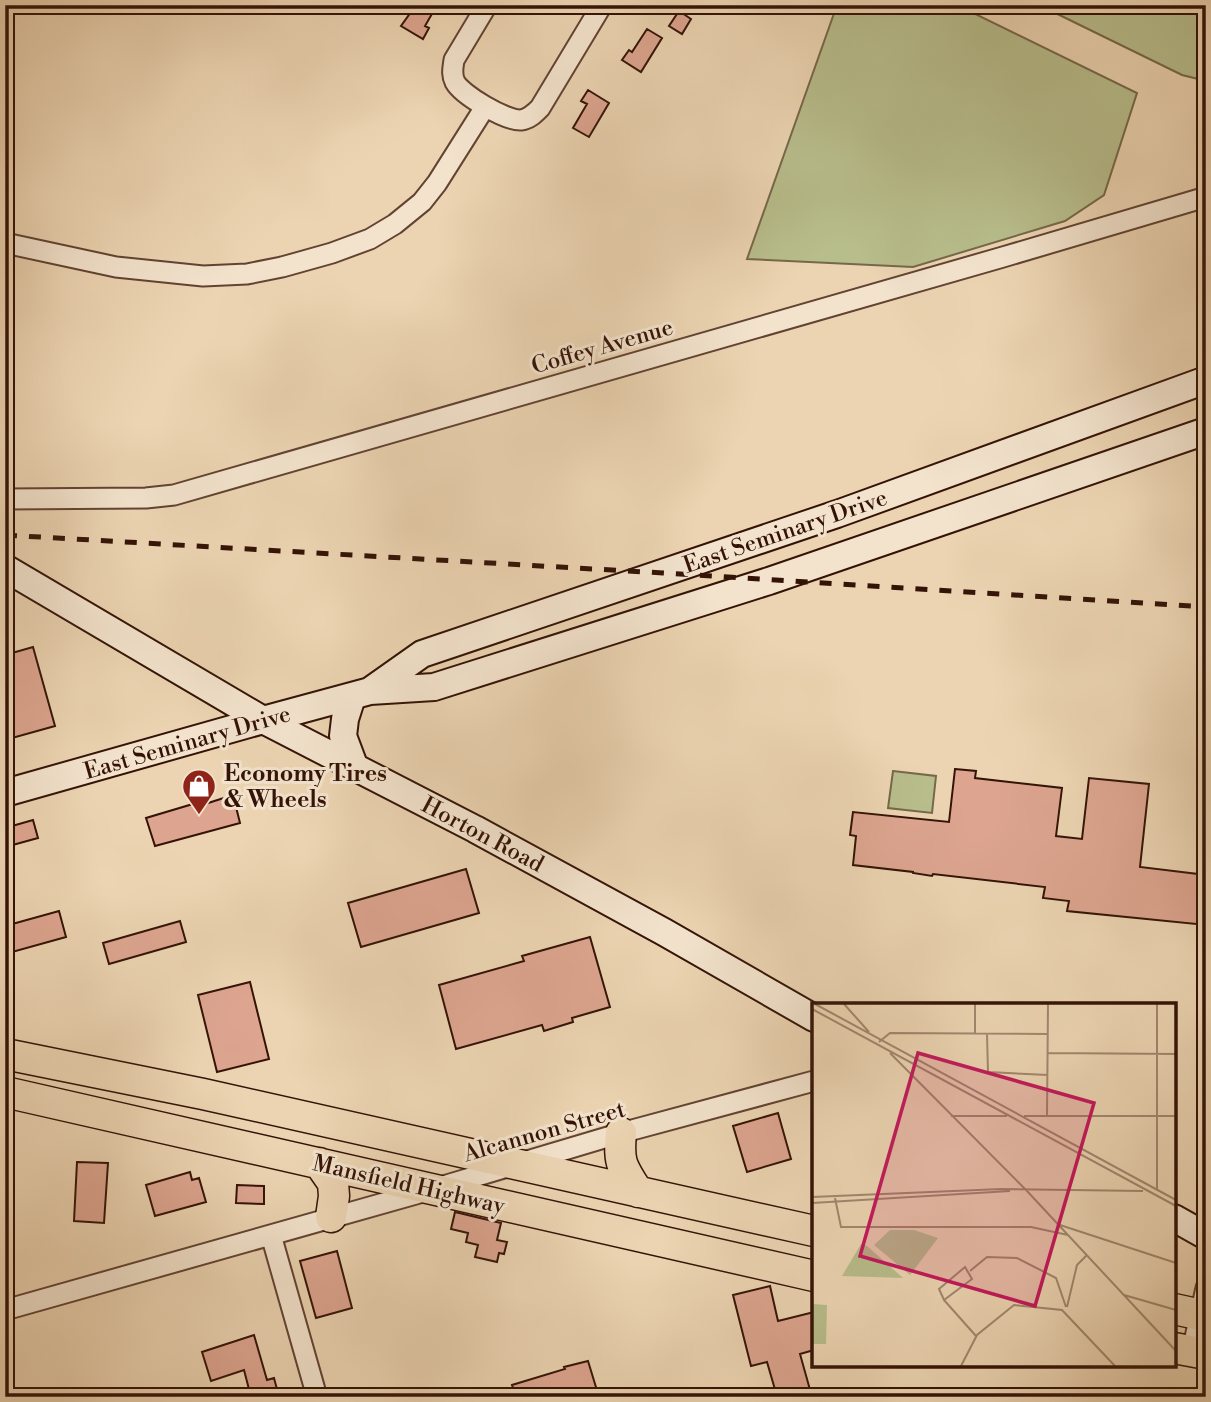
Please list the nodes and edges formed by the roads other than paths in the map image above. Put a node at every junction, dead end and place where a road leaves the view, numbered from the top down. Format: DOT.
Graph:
graph roads {
  1 [pos="487,5"];
  2 [pos="602,5"];
  3 [pos="485,107"];
  4 [pos="1206,197"];
  5 [pos="5,243"];
  6 [pos="1206,380"];
  7 [pos="1206,431"];
  8 [pos="978,463"];
  9 [pos="5,499"];
  10 [pos="994,503"];
  11 [pos="5,568"];
  12 [pos="361,694"];
  13 [pos="263,720"];
  14 [pos="355,768"];
  15 [pos="5,793"];
  16 [pos="812,1017"];
  17 [pos="5,1054"];
  18 [pos="812,1082"];
  19 [pos="5,1092"];
  20 [pos="621,1133"];
  21 [pos="319,1163"];
  22 [pos="520,1164"];
  23 [pos="430,1190"];
  24 [pos="638,1192"];
  25 [pos="331,1217"];
  26 [pos="1176,1219"];
  27 [pos="812,1231"];
  28 [pos="271,1234"];
  29 [pos="1206,1236"];
  30 [pos="812,1276"];
  31 [pos="1196,1307"];
  32 [pos="5,1310"];
  33 [pos="1191,1351"];
  34 [pos="317,1397"];
  1 -- 3 [label="street"];
  2 -- 3 [label="street"];
  3 -- 5 [label="street"];
  4 -- 9 [label="street, Coffey Avenue"];
  6 -- 8 [label="main road, East Seminary Drive"];
  7 -- 10 [label="main road, East Seminary Drive"];
  8 -- 10 [label="main road"];
  8 -- 12 [label="main road, East Seminary Drive"];
  10 -- 12 [label="main road, East Seminary Drive"];
  11 -- 13 [label="main road, Horton Road"];
  12 -- 13 [label="main road, East Seminary Drive"];
  12 -- 14 [label="main road"];
  13 -- 14 [label="main road, Horton Road"];
  13 -- 15 [label="main road, East Seminary Drive"];
  14 -- 16 [label="main road, Horton Road"];
  17 -- 22 [label="main road, Mansfield Highway"];
  18 -- 20 [label="street, Alcannon Street"];
  19 -- 21 [label="main road, Mansfield Highway"];
  20 -- 22 [label="street, Alcannon Street"];
  20 -- 24 [label="main road"];
  21 -- 23 [label="main road, Mansfield Highway"];
  21 -- 25 [label="main road"];
  22 -- 23 [label="street, Alcannon Street"];
  22 -- 24 [label="main road, Mansfield Highway"];
  23 -- 25 [label="street, Alcannon Street"];
  23 -- 30 [label="main road, Mansfield Highway"];
  24 -- 27 [label="main road, Mansfield Highway"];
  25 -- 28 [label="street, Alcannon Street"];
  26 -- 29 [label="main road"];
  28 -- 32 [label="street, Alcannon Street"];
  28 -- 34 [label="street"];
  31 -- 33 [label="street"];
}
